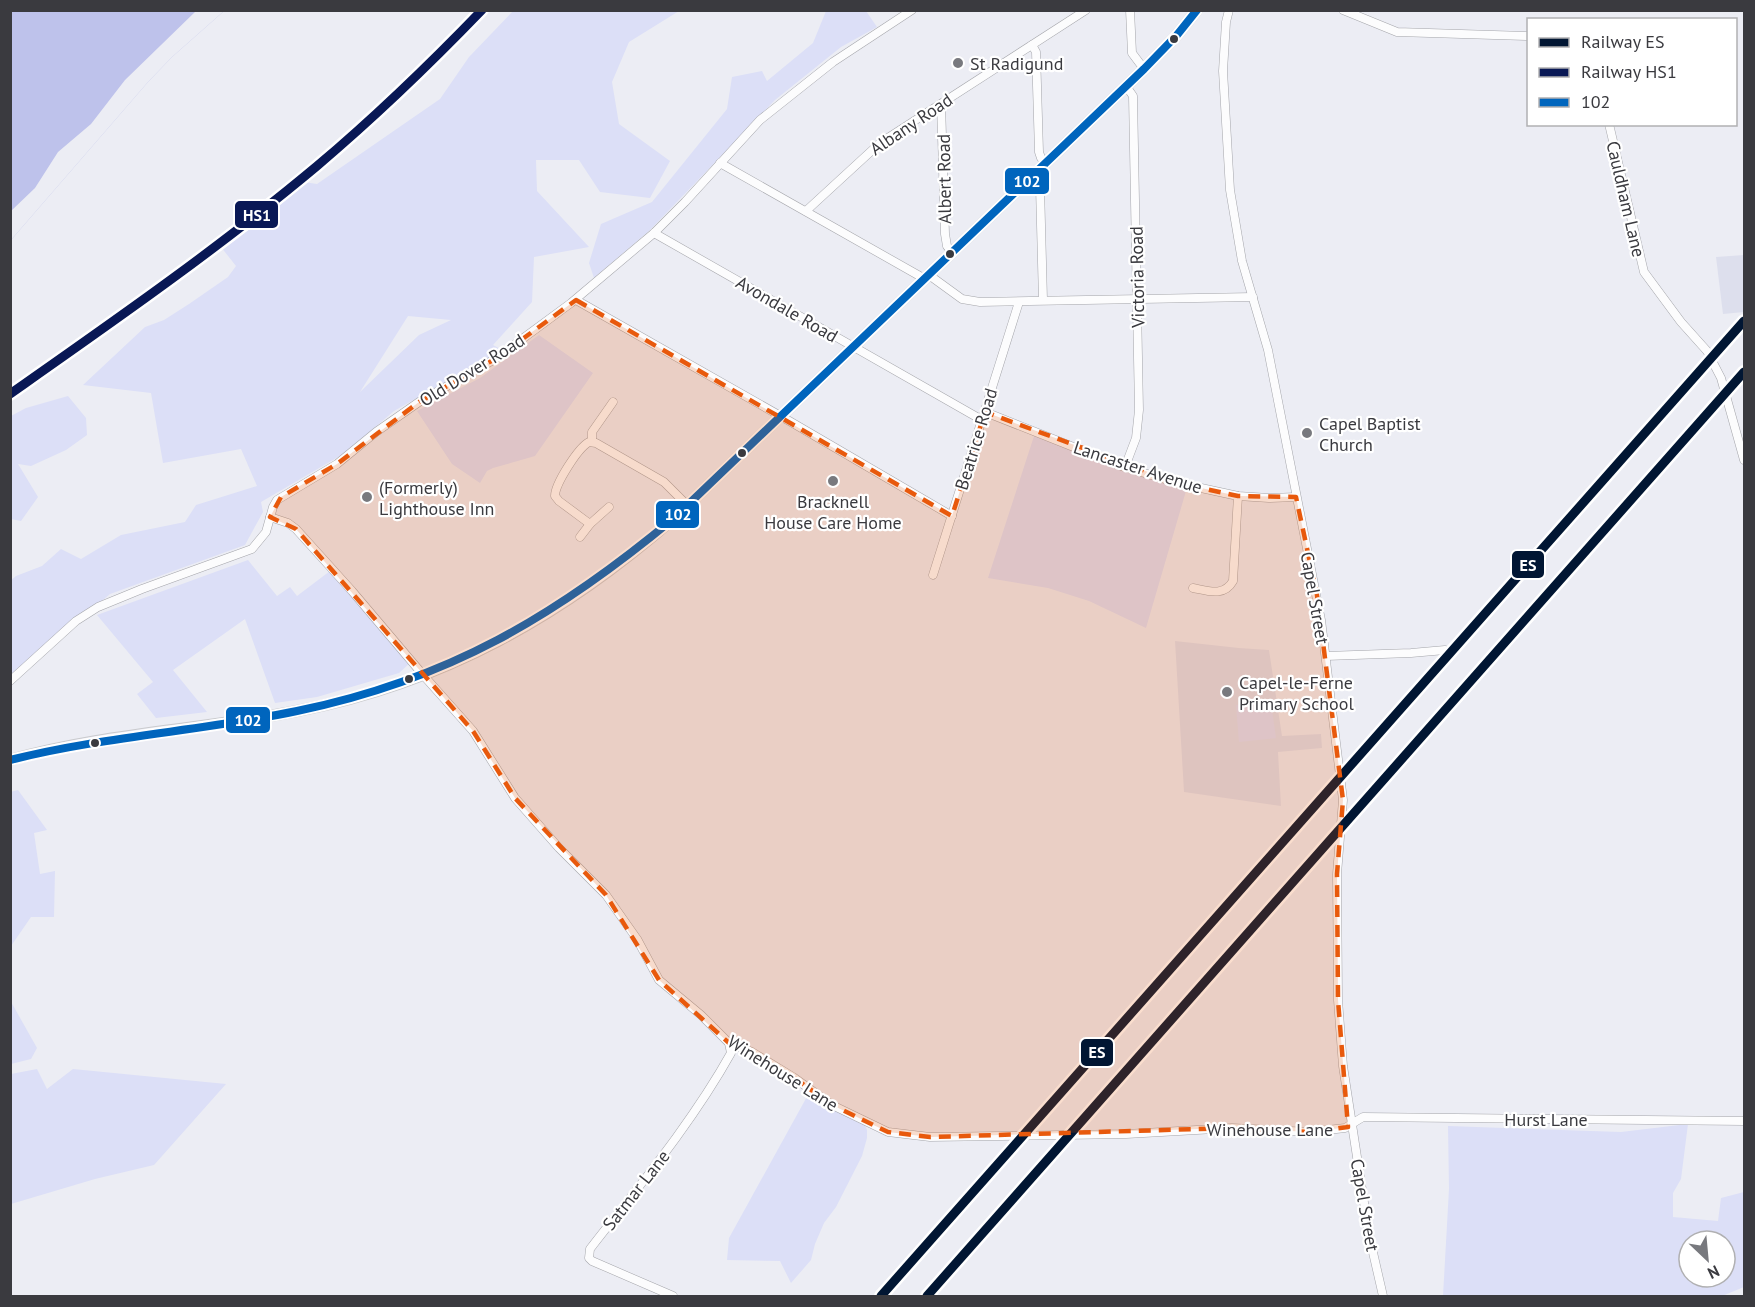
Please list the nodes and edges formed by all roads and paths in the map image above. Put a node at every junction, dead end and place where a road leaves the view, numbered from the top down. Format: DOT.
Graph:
graph roads {
  1 [pos="912,10"];
  2 [pos="1086,10"];
  3 [pos="1130,10"];
  4 [pos="1197,10"];
  5 [pos="1229,10"];
  6 [pos="1342,10"];
  7 [pos="1527,36"];
  8 [pos="1032,45"];
  9 [pos="1144,69"];
  10 [pos="1126,86"];
  11 [pos="941,104"];
  12 [pos="1609,126"];
  13 [pos="1047,162"];
  14 [pos="720,163"];
  15 [pos="1033,175"];
  16 [pos="806,211"];
  17 [pos="654,233"];
  18 [pos="952,252"];
  19 [pos="927,277"];
  20 [pos="1253,297"];
  21 [pos="1138,298"];
  22 [pos="576,300"];
  23 [pos="1042,300"];
  24 [pos="1019,302"];
  25 [pos="853,347"];
  26 [pos="613,402"];
  27 [pos="984,416"];
  28 [pos="782,417"];
  29 [pos="592,442"];
  30 [pos="1744,460"];
  31 [pos="1125,467"];
  32 [pos="1238,496"];
  33 [pos="1296,497"];
  34 [pos="688,506"];
  35 [pos="609,507"];
  36 [pos="952,516"];
  37 [pos="270,518"];
  38 [pos="590,524"];
  39 [pos="580,537"];
  40 [pos="933,575"];
  41 [pos="1193,588"];
  42 [pos="1445,650"];
  43 [pos="1326,656"];
  44 [pos="424,676"];
  45 [pos="10,681"];
  46 [pos="10,760"];
  47 [pos="729,1043"];
  48 [pos="1744,1120"];
  49 [pos="1350,1124"];
  50 [pos="673,1296"];
  51 [pos="1383,1296"];
  1 -- 14 [label="street, Old Dover Road"];
  2 -- 8 [label="street, Albany Road"];
  3 -- 9 [label="street"];
  4 -- 9 [label="main road"];
  5 -- 20 [label="street, Capel Street"];
  6 -- 7 [label="street"];
  8 -- 11 [label="street, Albany Road"];
  8 -- 13 [label="street"];
  9 -- 10 [label="main road"];
  10 -- 13 [label="main road"];
  10 -- 21 [label="street, Victoria Road"];
  11 -- 16 [label="street, Albany Road"];
  11 -- 18 [label="street, Albert Road"];
  12 -- 30 [label="street, Cauldham Lane"];
  13 -- 15 [label="main road"];
  14 -- 16 [label="street"];
  14 -- 17 [label="street, Old Dover Road"];
  15 -- 18 [label="main road"];
  15 -- 23 [label="street"];
  16 -- 19 [label="street"];
  17 -- 22 [label="street, Old Dover Road"];
  17 -- 25 [label="street, Avondale Road"];
  18 -- 19 [label="main road"];
  19 -- 24 [label="street"];
  19 -- 25 [label="main road"];
  20 -- 21 [label="street"];
  20 -- 33 [label="street, Capel Street"];
  21 -- 23 [label="street"];
  21 -- 31 [label="street, Victoria Road"];
  22 -- 28 [label="street"];
  22 -- 37 [label="street, Old Dover Road"];
  23 -- 24 [label="street"];
  24 -- 27 [label="street, Beatrice Road"];
  25 -- 27 [label="street, Avondale Road"];
  25 -- 28 [label="main road"];
  26 -- 29 [label="street"];
  27 -- 31 [label="street, Lancaster Avenue"];
  27 -- 36 [label="street, Beatrice Road"];
  28 -- 34 [label="main road"];
  28 -- 36 [label="street"];
  29 -- 34 [label="street"];
  29 -- 38 [label="street"];
  31 -- 32 [label="street, Lancaster Avenue"];
  32 -- 33 [label="street, Lancaster Avenue"];
  32 -- 41 [label="street"];
  33 -- 43 [label="street, Capel Street"];
  34 -- 44 [label="main road"];
  35 -- 38 [label="street"];
  36 -- 40 [label="street, Beatrice Road"];
  37 -- 44 [label="street, Winehouse Lane"];
  37 -- 45 [label="street, Old Dover Road"];
  38 -- 39 [label="street"];
  42 -- 43 [label="street"];
  43 -- 49 [label="street, Capel Street"];
  44 -- 46 [label="main road"];
  44 -- 47 [label="street, Winehouse Lane"];
  47 -- 49 [label="street, Winehouse Lane"];
  47 -- 50 [label="street, Satmar Lane"];
  48 -- 49 [label="street, Hurst Lane"];
  49 -- 51 [label="street, Capel Street"];
}
